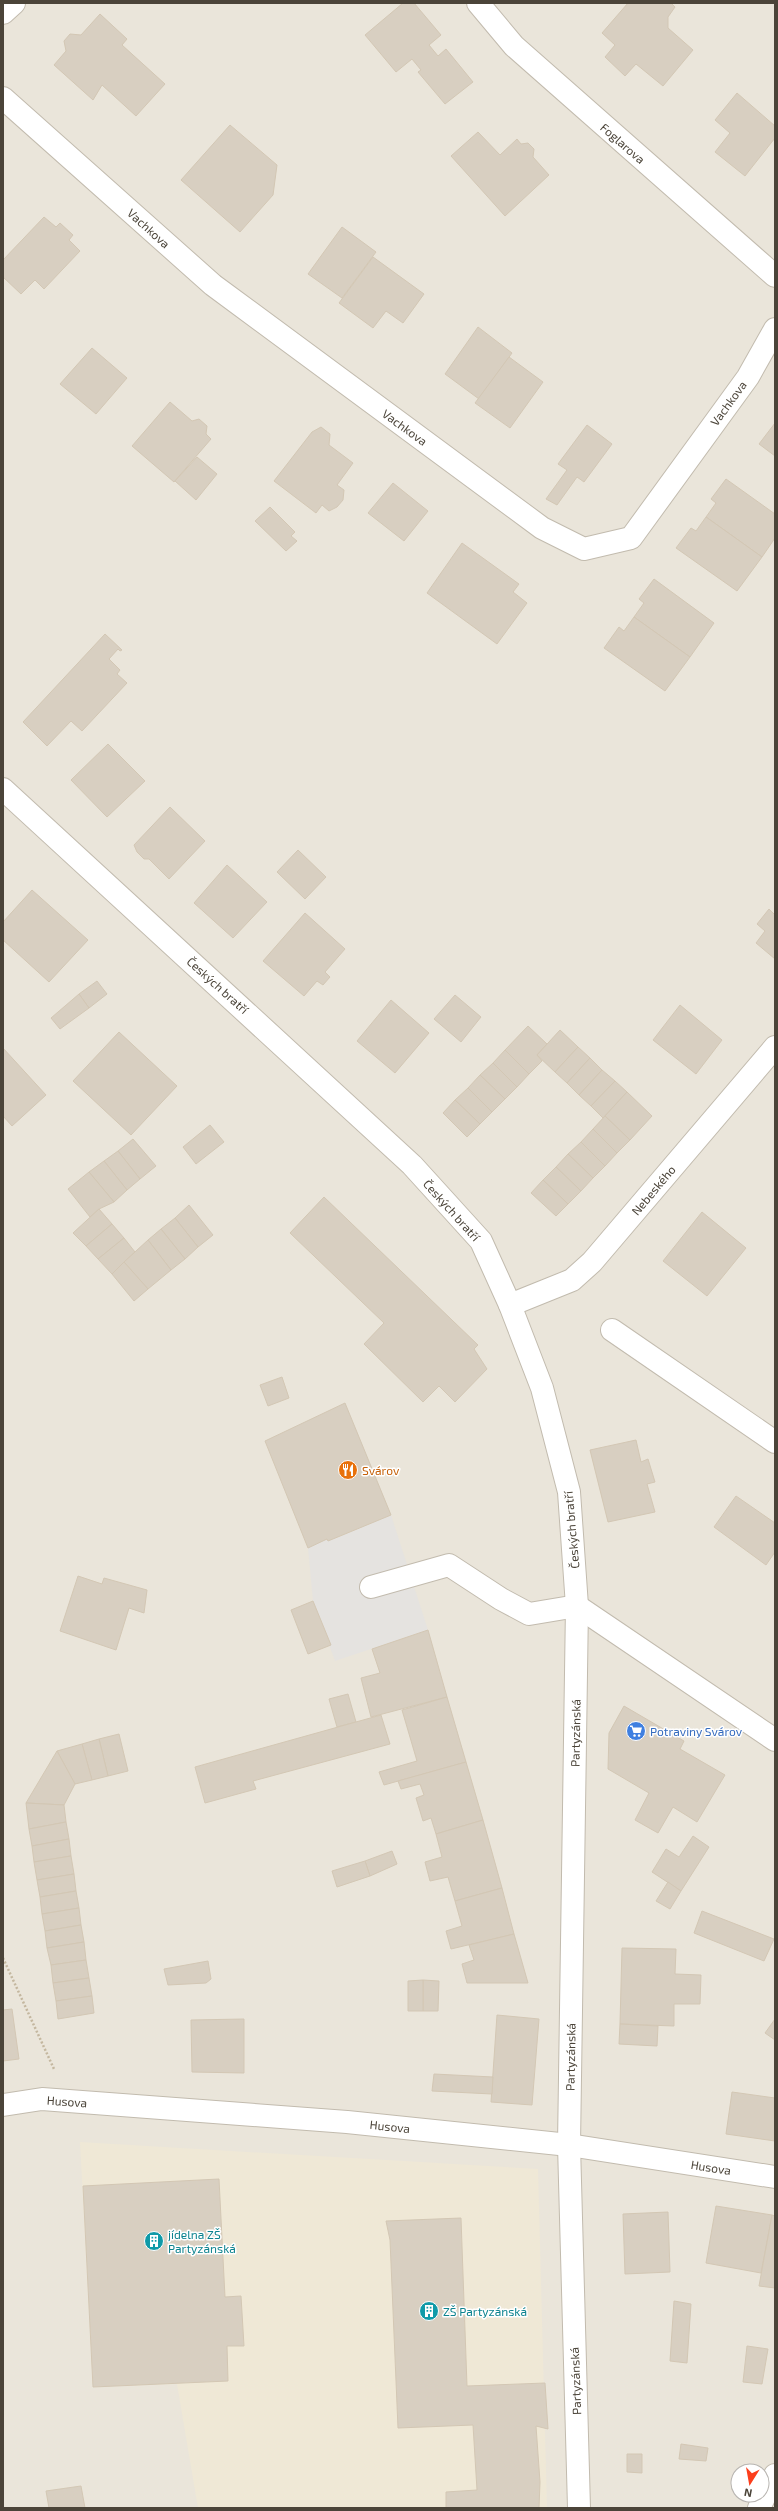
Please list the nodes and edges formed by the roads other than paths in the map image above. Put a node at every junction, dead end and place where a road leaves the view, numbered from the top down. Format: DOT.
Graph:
graph roads {
  1 [pos="14,3"];
  2 [pos="478,3"];
  3 [pos="3,13"];
  4 [pos="3,98"];
  5 [pos="775,276"];
  6 [pos="775,329"];
  7 [pos="3,789"];
  8 [pos="775,1047"];
  9 [pos="510,1305"];
  10 [pos="612,1330"];
  11 [pos="775,1442"];
  12 [pos="371,1587"];
  13 [pos="577,1606"];
  14 [pos="775,1740"];
  15 [pos="3,2105"];
  16 [pos="569,2144"];
  17 [pos="775,2177"];
  18 [pos="775,2475"];
  19 [pos="579,2508"];
  20 [pos="759,2508"];
  1 -- 3 [label="street"];
  2 -- 5 [label="street, Foglarova"];
  4 -- 6 [label="street, Vachkova"];
  7 -- 9 [label="street, Českých bratří"];
  8 -- 9 [label="street, Nebeského"];
  9 -- 13 [label="street, Českých bratří"];
  10 -- 11 [label="street"];
  12 -- 13 [label="street"];
  13 -- 14 [label="street"];
  13 -- 16 [label="street, Partyzánská"];
  15 -- 16 [label="street, Husova"];
  16 -- 17 [label="street, Husova"];
  16 -- 19 [label="street, Partyzánská"];
  18 -- 20 [label="street"];
}
